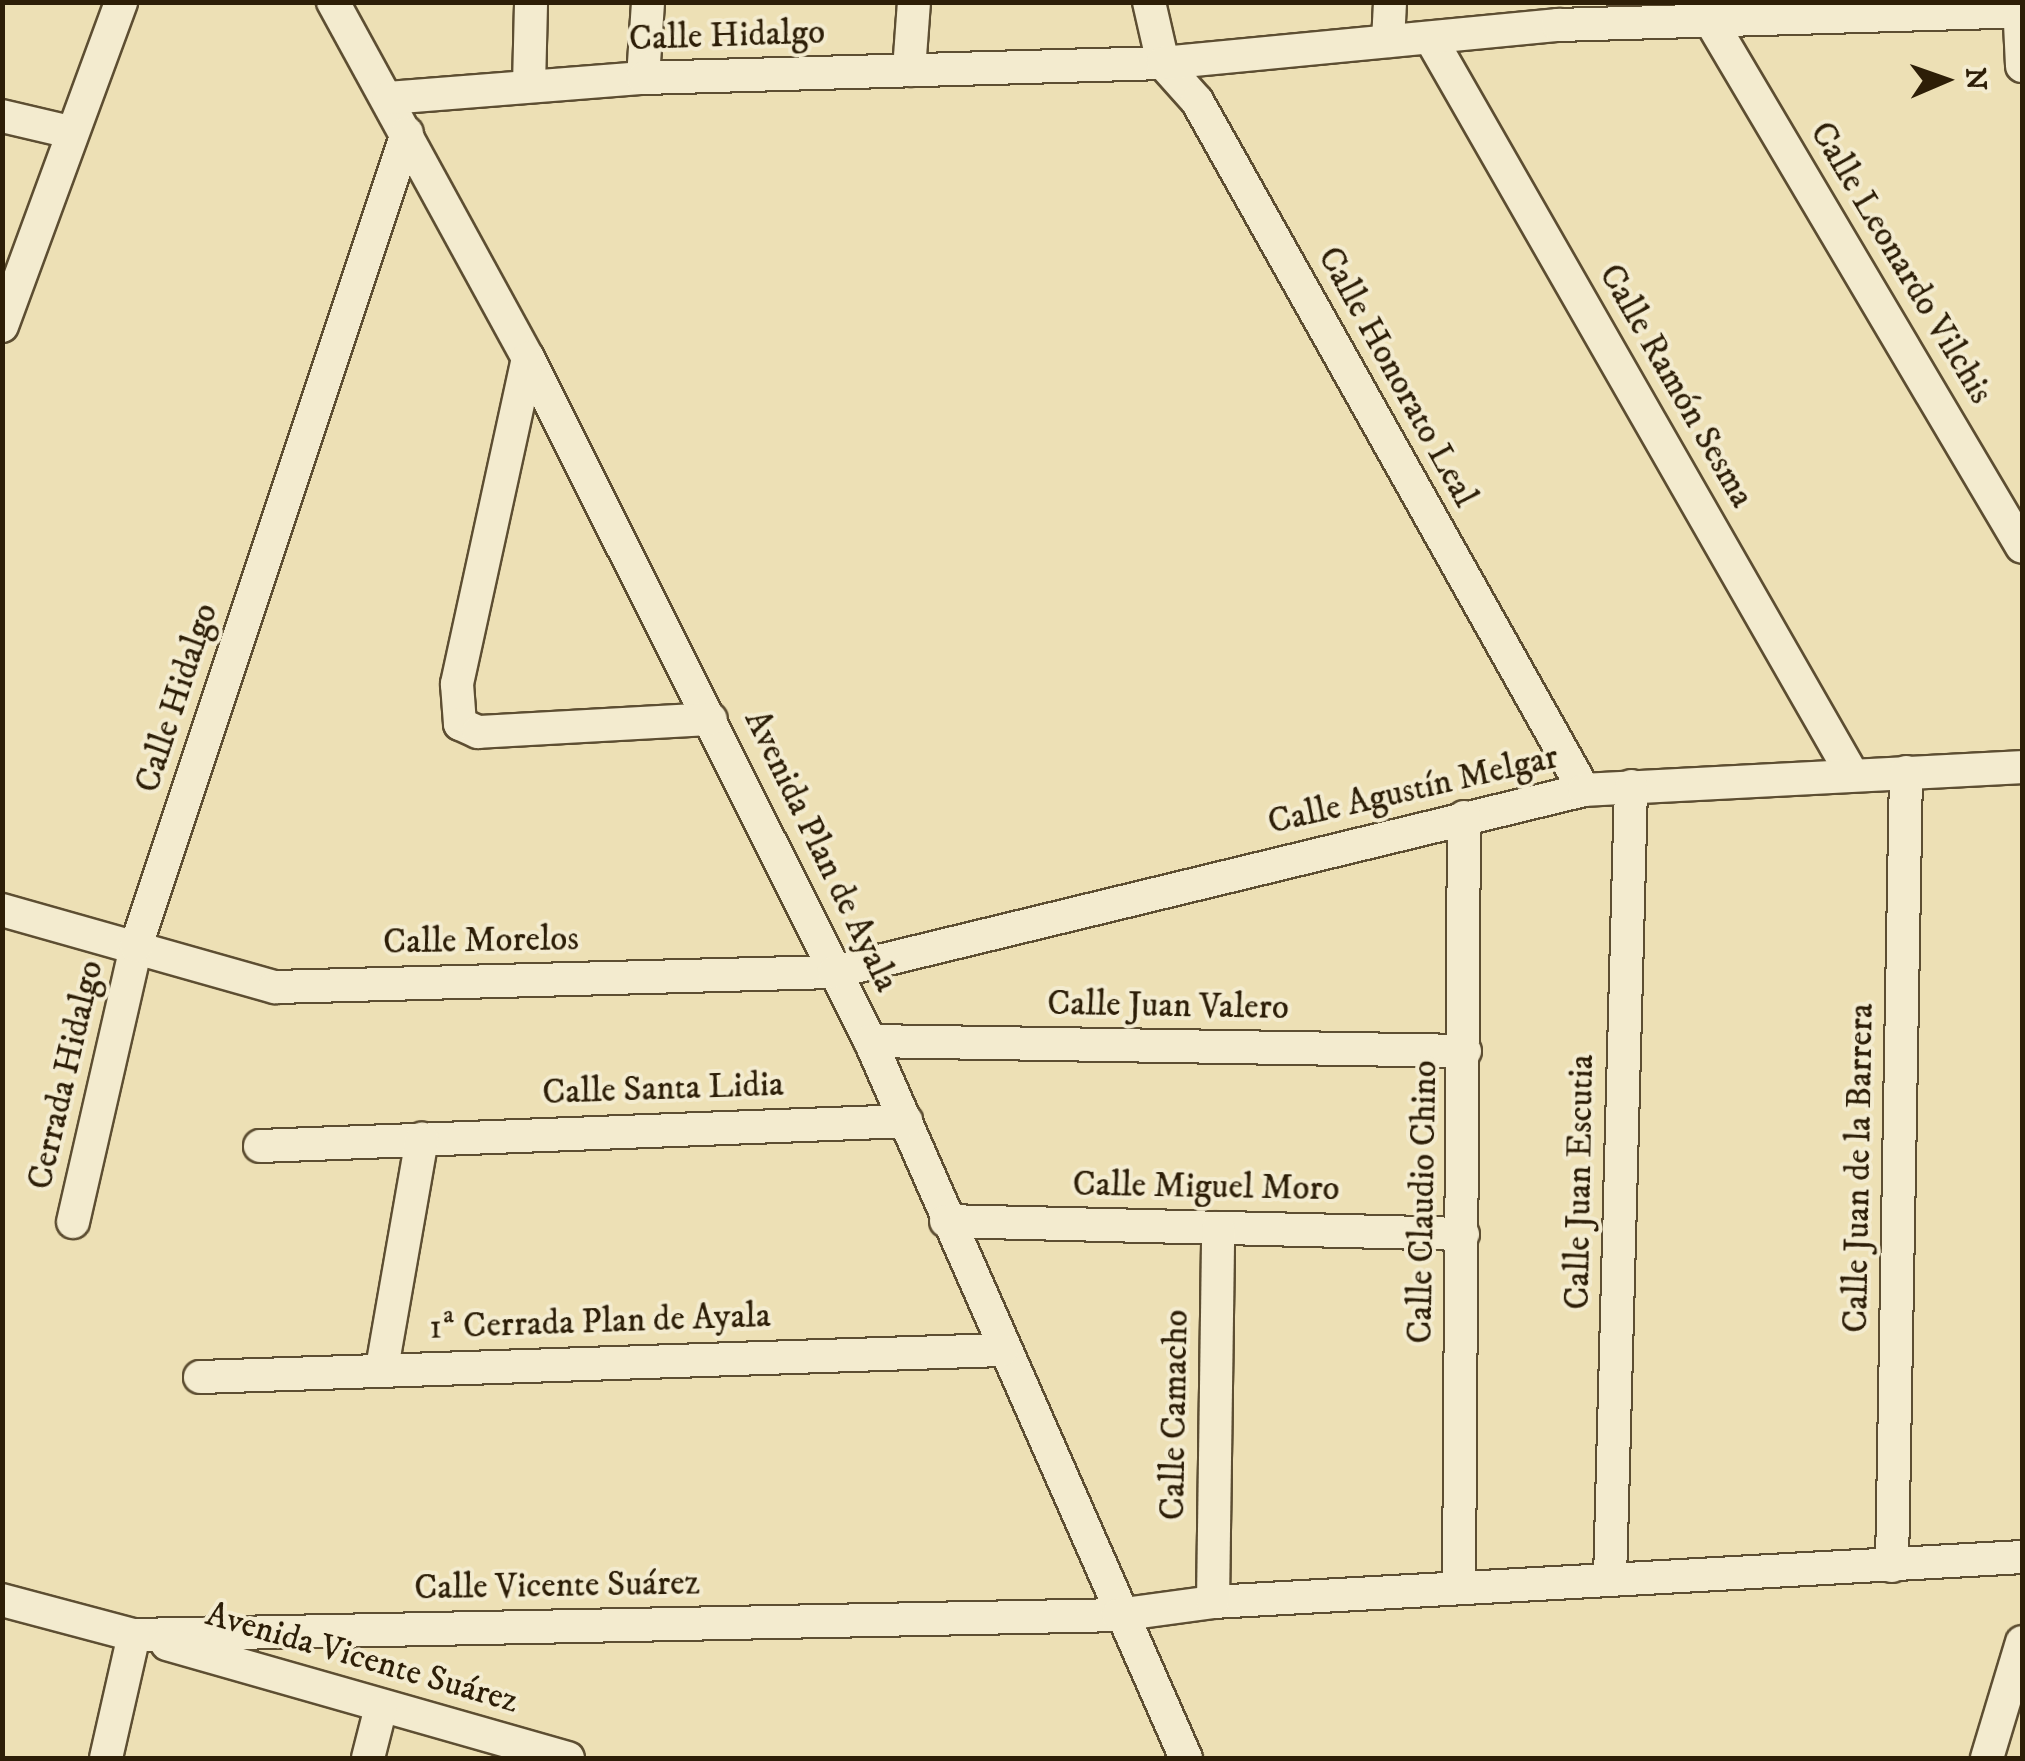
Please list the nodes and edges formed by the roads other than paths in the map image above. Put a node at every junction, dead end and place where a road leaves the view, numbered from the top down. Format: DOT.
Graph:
graph roads {
  1 [pos="121,2"];
  2 [pos="333,2"];
  3 [pos="531,2"];
  4 [pos="648,2"];
  5 [pos="914,2"];
  6 [pos="1149,2"];
  7 [pos="1390,2"];
  8 [pos="2019,7"];
  9 [pos="1765,9"];
  10 [pos="1559,14"];
  11 [pos="1710,20"];
  12 [pos="1431,39"];
  13 [pos="1388,40"];
  14 [pos="1162,63"];
  15 [pos="2022,66"];
  16 [pos="909,70"];
  17 [pos="643,78"];
  18 [pos="529,86"];
  19 [pos="388,98"];
  20 [pos="2,116"];
  21 [pos="70,132"];
  22 [pos="407,133"];
  23 [pos="2,326"];
  24 [pos="528,358"];
  25 [pos="2022,547"];
  26 [pos="711,719"];
  27 [pos="2022,766"];
  28 [pos="1906,772"];
  29 [pos="1852,774"];
  30 [pos="1631,786"];
  31 [pos="1584,790"];
  32 [pos="1464,817"];
  33 [pos="2,910"];
  34 [pos="136,946"];
  35 [pos="834,972"];
  36 [pos="870,1041"];
  37 [pos="1464,1051"];
  38 [pos="907,1120"];
  39 [pos="422,1138"];
  40 [pos="260,1146"];
  41 [pos="946,1221"];
  42 [pos="73,1222"];
  43 [pos="1218,1228"];
  44 [pos="1463,1234"];
  45 [pos="1002,1350"];
  46 [pos="382,1368"];
  47 [pos="200,1377"];
  48 [pos="2022,1557"];
  49 [pos="1892,1566"];
  50 [pos="1610,1579"];
  51 [pos="1459,1588"];
  52 [pos="2,1600"];
  53 [pos="1213,1602"];
  54 [pos="1118,1614"];
  55 [pos="134,1635"];
  56 [pos="2022,1642"];
  57 [pos="381,1706"];
  58 [pos="106,1758"];
  59 [pos="368,1758"];
  60 [pos="568,1758"];
  61 [pos="1186,1758"];
  62 [pos="1987,1758"];
  1 -- 21 [label="street"];
  2 -- 19 [label="street, Avenida Plan de Ayala"];
  3 -- 18 [label="street"];
  4 -- 17 [label="street"];
  5 -- 16 [label="street"];
  6 -- 14 [label="street"];
  7 -- 13 [label="street"];
  8 -- 9 [label="street, Calle Hidalgo"];
  8 -- 15 [label="street"];
  9 -- 11 [label="street, Calle Hidalgo"];
  10 -- 11 [label="street, Calle Hidalgo"];
  10 -- 12 [label="street, Calle Hidalgo"];
  11 -- 25 [label="street, Calle Leonardo Vilchis"];
  12 -- 13 [label="street, Calle Hidalgo"];
  12 -- 29 [label="street, Calle Ramón Sesma"];
  13 -- 14 [label="street, Calle Hidalgo"];
  14 -- 16 [label="street, Calle Hidalgo"];
  14 -- 31 [label="street, Calle Honorato Leal"];
  16 -- 17 [label="street, Calle Hidalgo"];
  17 -- 18 [label="street, Calle Hidalgo"];
  18 -- 19 [label="street, Calle Hidalgo"];
  19 -- 22 [label="street, Avenida Plan de Ayala"];
  20 -- 21 [label="street"];
  21 -- 23 [label="street"];
  22 -- 24 [label="street, Avenida Plan de Ayala"];
  22 -- 34 [label="street, Calle Hidalgo"];
  24 -- 26 [label="street, Avenida Plan de Ayala"];
  24 -- 26 [label="street"];
  26 -- 35 [label="street, Avenida Plan de Ayala"];
  27 -- 28 [label="street, Calle Agustín Melgar"];
  28 -- 29 [label="street, Calle Agustín Melgar"];
  28 -- 49 [label="street, Calle Juan de la Barrera"];
  29 -- 30 [label="street, Calle Agustín Melgar"];
  30 -- 31 [label="street, Calle Agustín Melgar"];
  30 -- 50 [label="street, Calle Juan Escutia"];
  31 -- 32 [label="street, Calle Agustín Melgar"];
  32 -- 35 [label="street, Calle Agustín Melgar"];
  32 -- 37 [label="street, Calle Claudio Chino"];
  33 -- 34 [label="street, Calle Morelos"];
  34 -- 35 [label="street, Calle Morelos"];
  34 -- 42 [label="street, Cerrada Hidalgo"];
  35 -- 36 [label="street, Avenida Plan de Ayala"];
  36 -- 37 [label="street, Calle Juan Valero"];
  36 -- 38 [label="street, Avenida Plan de Ayala"];
  37 -- 44 [label="street, Calle Claudio Chino"];
  38 -- 39 [label="street, Calle Santa Lidia"];
  38 -- 41 [label="street, Avenida Plan de Ayala"];
  39 -- 40 [label="street, Calle Santa Lidia"];
  39 -- 46 [label="street"];
  41 -- 43 [label="street, Calle Miguel Moro"];
  41 -- 45 [label="street, Avenida Plan de Ayala"];
  43 -- 44 [label="street, Calle Miguel Moro"];
  43 -- 53 [label="street, Calle Camacho"];
  44 -- 51 [label="street, Calle Claudio Chino"];
  45 -- 46 [label="street, 1ª Cerrada Plan de Ayala"];
  45 -- 54 [label="street, Avenida Plan de Ayala"];
  46 -- 47 [label="street, 1ª Cerrada Plan de Ayala"];
  48 -- 49 [label="street"];
  49 -- 50 [label="street"];
  50 -- 51 [label="street"];
  51 -- 53 [label="street"];
  52 -- 55 [label="street, Calle Vicente Suárez"];
  53 -- 54 [label="street"];
  54 -- 55 [label="street, Calle Vicente Suárez"];
  54 -- 61 [label="street, Avenida Plan de Ayala"];
  55 -- 57 [label="street, Avenida Vicente Suárez"];
  55 -- 58 [label="street"];
  56 -- 62 [label="street"];
  57 -- 59 [label="street"];
  57 -- 60 [label="street, Avenida Vicente Suárez"];
}
